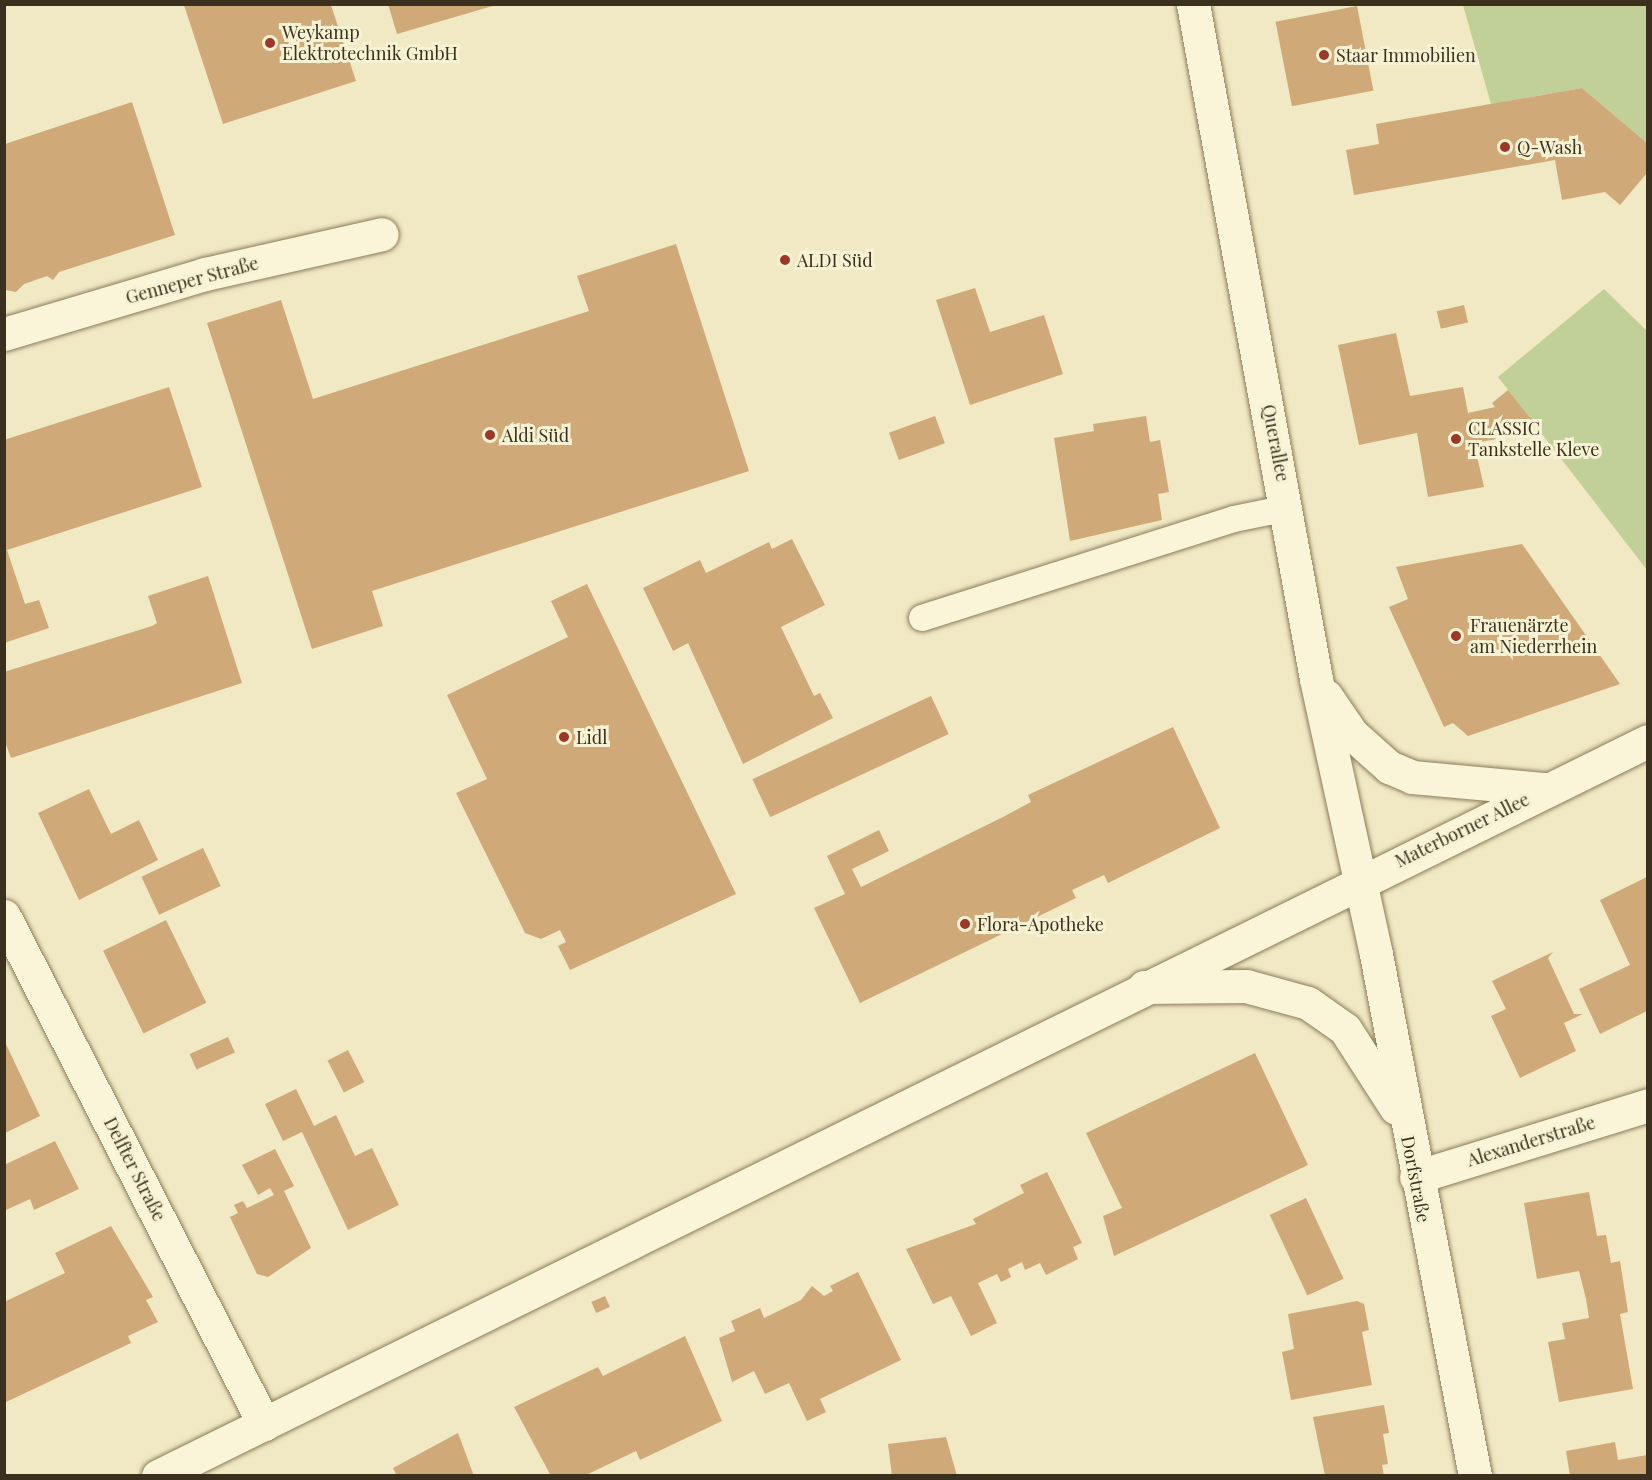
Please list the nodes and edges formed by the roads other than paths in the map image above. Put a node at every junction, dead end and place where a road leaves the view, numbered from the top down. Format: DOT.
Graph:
graph roads {
  1 [pos="1193,4"];
  2 [pos="382,234"];
  3 [pos="4,334"];
  4 [pos="1288,508"];
  5 [pos="922,618"];
  6 [pos="1316,679"];
  7 [pos="1647,741"];
  8 [pos="1545,789"];
  9 [pos="1357,882"];
  10 [pos="4,916"];
  11 [pos="1141,987"];
  12 [pos="1647,1106"];
  13 [pos="1404,1119"];
  14 [pos="1416,1177"];
  15 [pos="264,1424"];
  16 [pos="158,1476"];
  17 [pos="1475,1476"];
  1 -- 4 [label="street, Querallee"];
  2 -- 3 [label="street, Genneper Straße"];
  4 -- 5 [label="lane"];
  4 -- 6 [label="street, Querallee"];
  6 -- 8 [label="street"];
  6 -- 9 [label="street, Querallee"];
  7 -- 8 [label="street, Materborner Allee"];
  8 -- 9 [label="street, Materborner Allee"];
  9 -- 11 [label="street, Materborner Allee"];
  9 -- 13 [label="street, Dorfstraße"];
  10 -- 15 [label="street, Delfter Straße"];
  11 -- 13 [label="street"];
  11 -- 15 [label="street, Materborner Allee"];
  12 -- 14 [label="street, Alexanderstraße"];
  13 -- 14 [label="street, Dorfstraße"];
  14 -- 17 [label="street, Dorfstraße"];
  15 -- 16 [label="street, Materborner Allee"];
}
